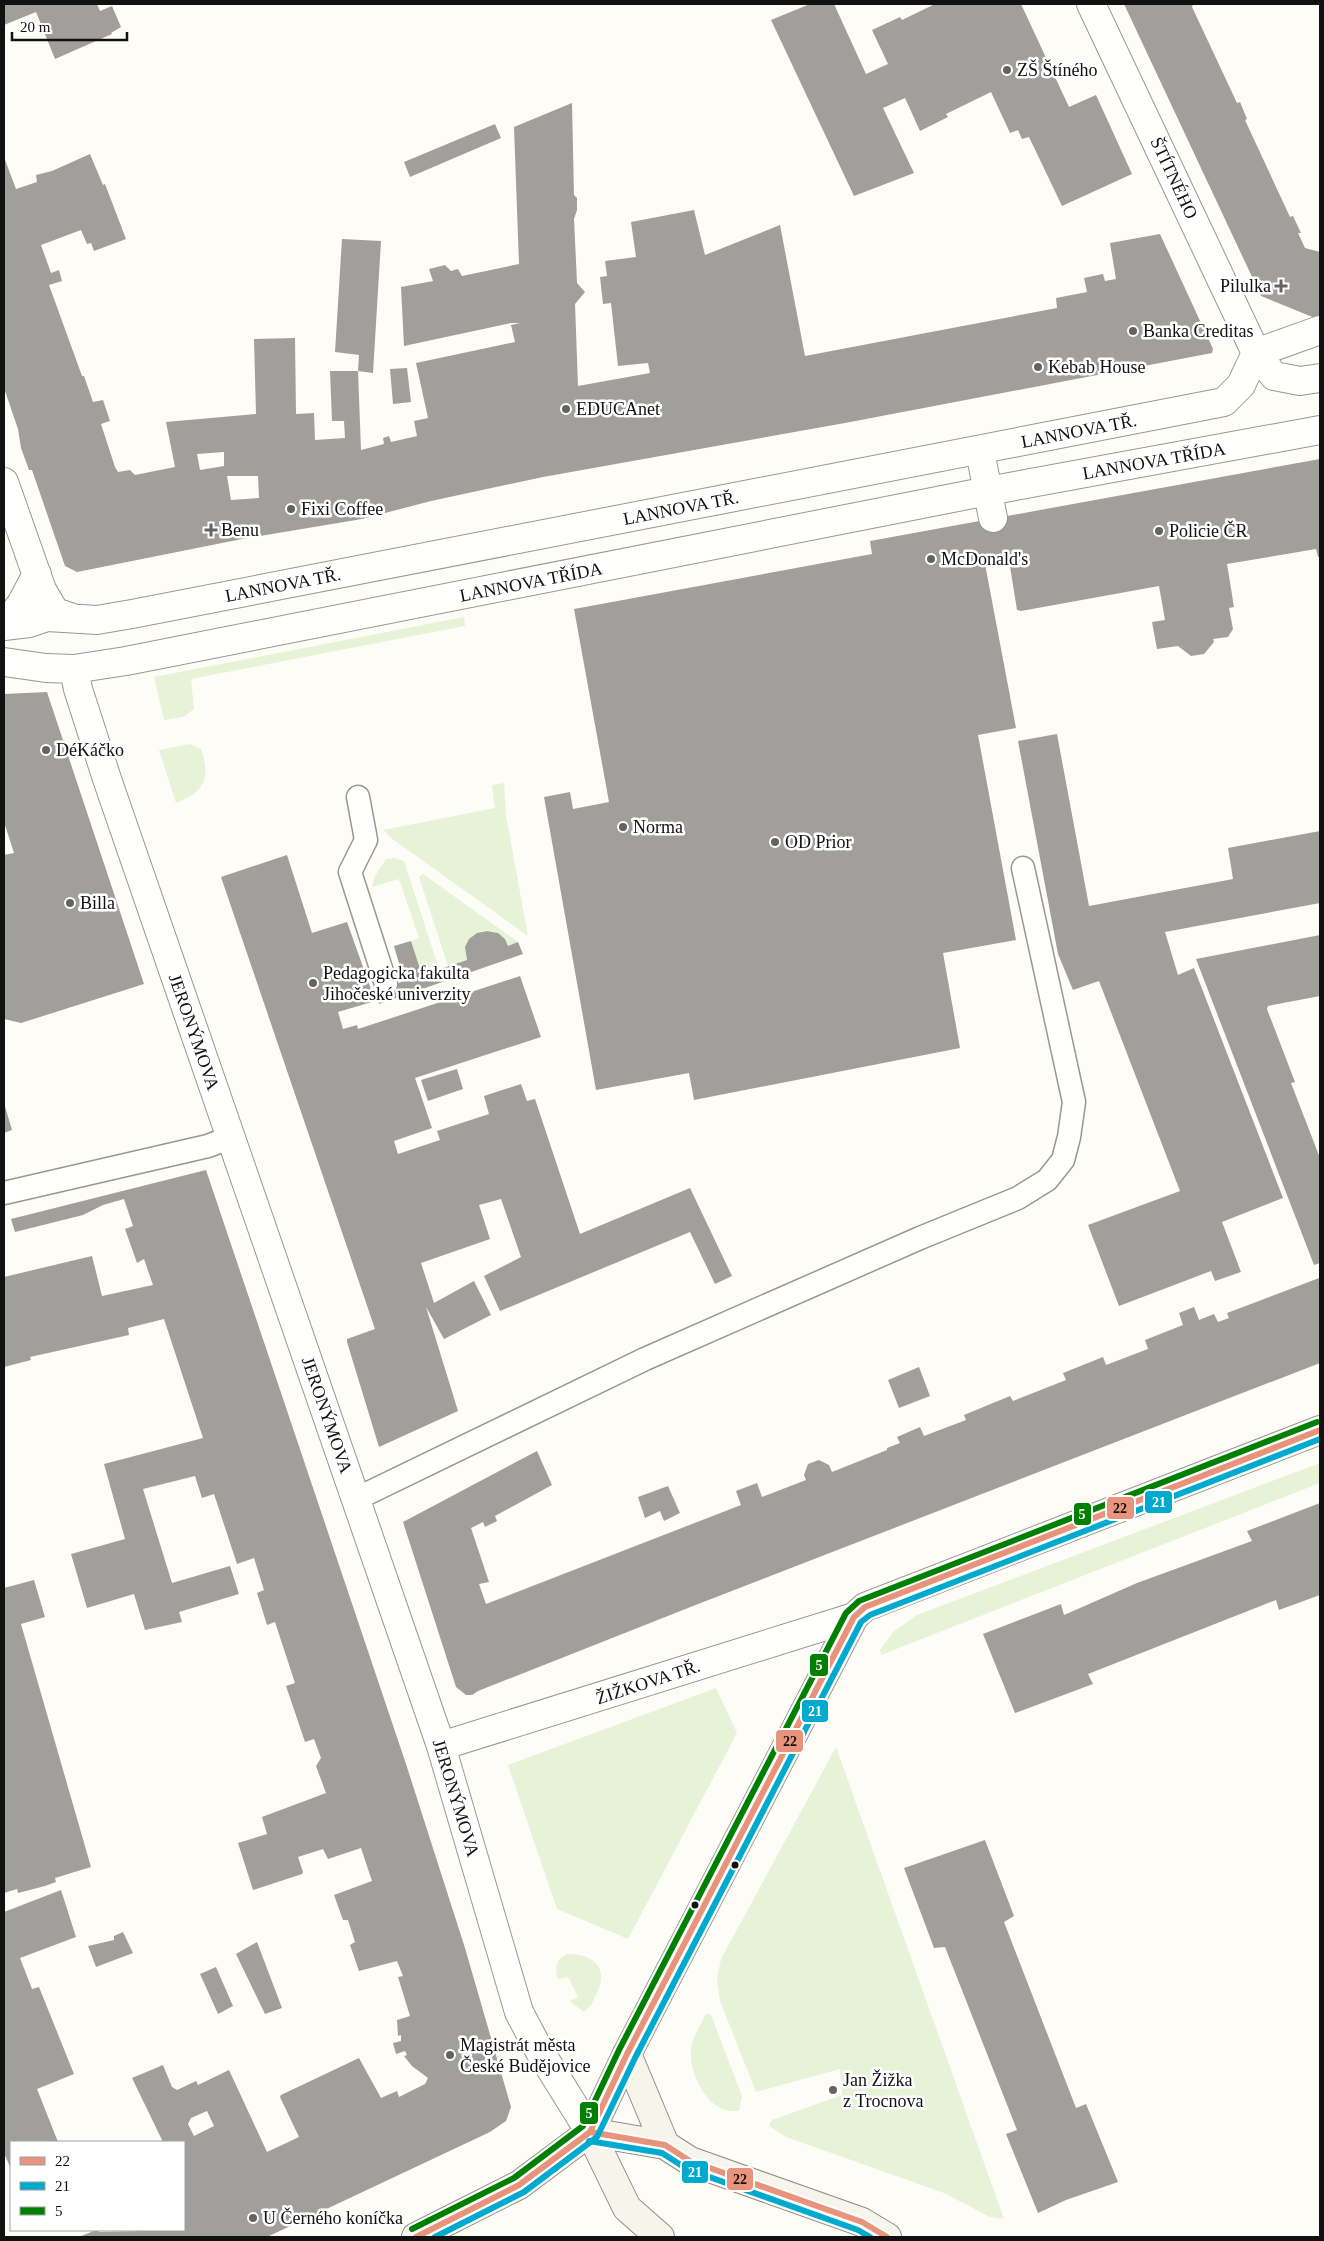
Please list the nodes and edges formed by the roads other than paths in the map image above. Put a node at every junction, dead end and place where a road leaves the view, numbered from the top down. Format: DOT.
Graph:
graph roads {
  1 [pos="1091,4"];
  2 [pos="1320,330"];
  3 [pos="1254,348"];
  4 [pos="1320,378"];
  5 [pos="1320,430"];
  6 [pos="980,451"];
  7 [pos="4,482"];
  8 [pos="988,491"];
  9 [pos="993,518"];
  10 [pos="37,574"];
  11 [pos="73,618"];
  12 [pos="12,625"];
  13 [pos="4,652"];
  14 [pos="4,662"];
  15 [pos="76,679"];
  16 [pos="358,796"];
  17 [pos="1023,868"];
  18 [pos="386,984"];
  19 [pos="231,1138"];
  20 [pos="4,1193"];
  21 [pos="1320,1430"];
  22 [pos="356,1499"];
  23 [pos="854,1616"];
  24 [pos="441,1746"];
  25 [pos="627,2054"];
  26 [pos="590,2132"];
  27 [pos="665,2146"];
  28 [pos="416,2237"];
  29 [pos="660,2237"];
  30 [pos="887,2237"];
  1 -- 3 [label="street, ŠTÍTNÉHO"];
  2 -- 3 [label="street"];
  3 -- 4 [label="street"];
  3 -- 6 [label="street, LANNOVA TŘ."];
  5 -- 8 [label="street, LANNOVA TŘÍDA"];
  6 -- 8 [label="street"];
  6 -- 11 [label="street, LANNOVA TŘ."];
  7 -- 10 [label="street"];
  8 -- 9 [label="street"];
  8 -- 15 [label="street, LANNOVA TŘÍDA"];
  10 -- 11 [label="street"];
  10 -- 12 [label="street"];
  11 -- 12 [label="street, LANNOVA TŘ."];
  12 -- 13 [label="street"];
  14 -- 15 [label="street, LANNOVA TŘÍDA"];
  15 -- 19 [label="street, JERONÝMOVA"];
  16 -- 18 [label="lane"];
  17 -- 22 [label="lane"];
  19 -- 20 [label="lane"];
  19 -- 22 [label="street, JERONÝMOVA"];
  21 -- 23 [label="street, ŽIŽKOVA TŘ."];
  22 -- 24 [label="street, JERONÝMOVA"];
  23 -- 24 [label="street, ŽIŽKOVA TŘ."];
  23 -- 25 [label="street"];
  24 -- 26 [label="street, JERONÝMOVA"];
  25 -- 26 [label="street"];
  25 -- 27 [label="street"];
  26 -- 27 [label="street"];
  26 -- 28 [label="street"];
  26 -- 29 [label="street"];
  27 -- 30 [label="street"];
}
